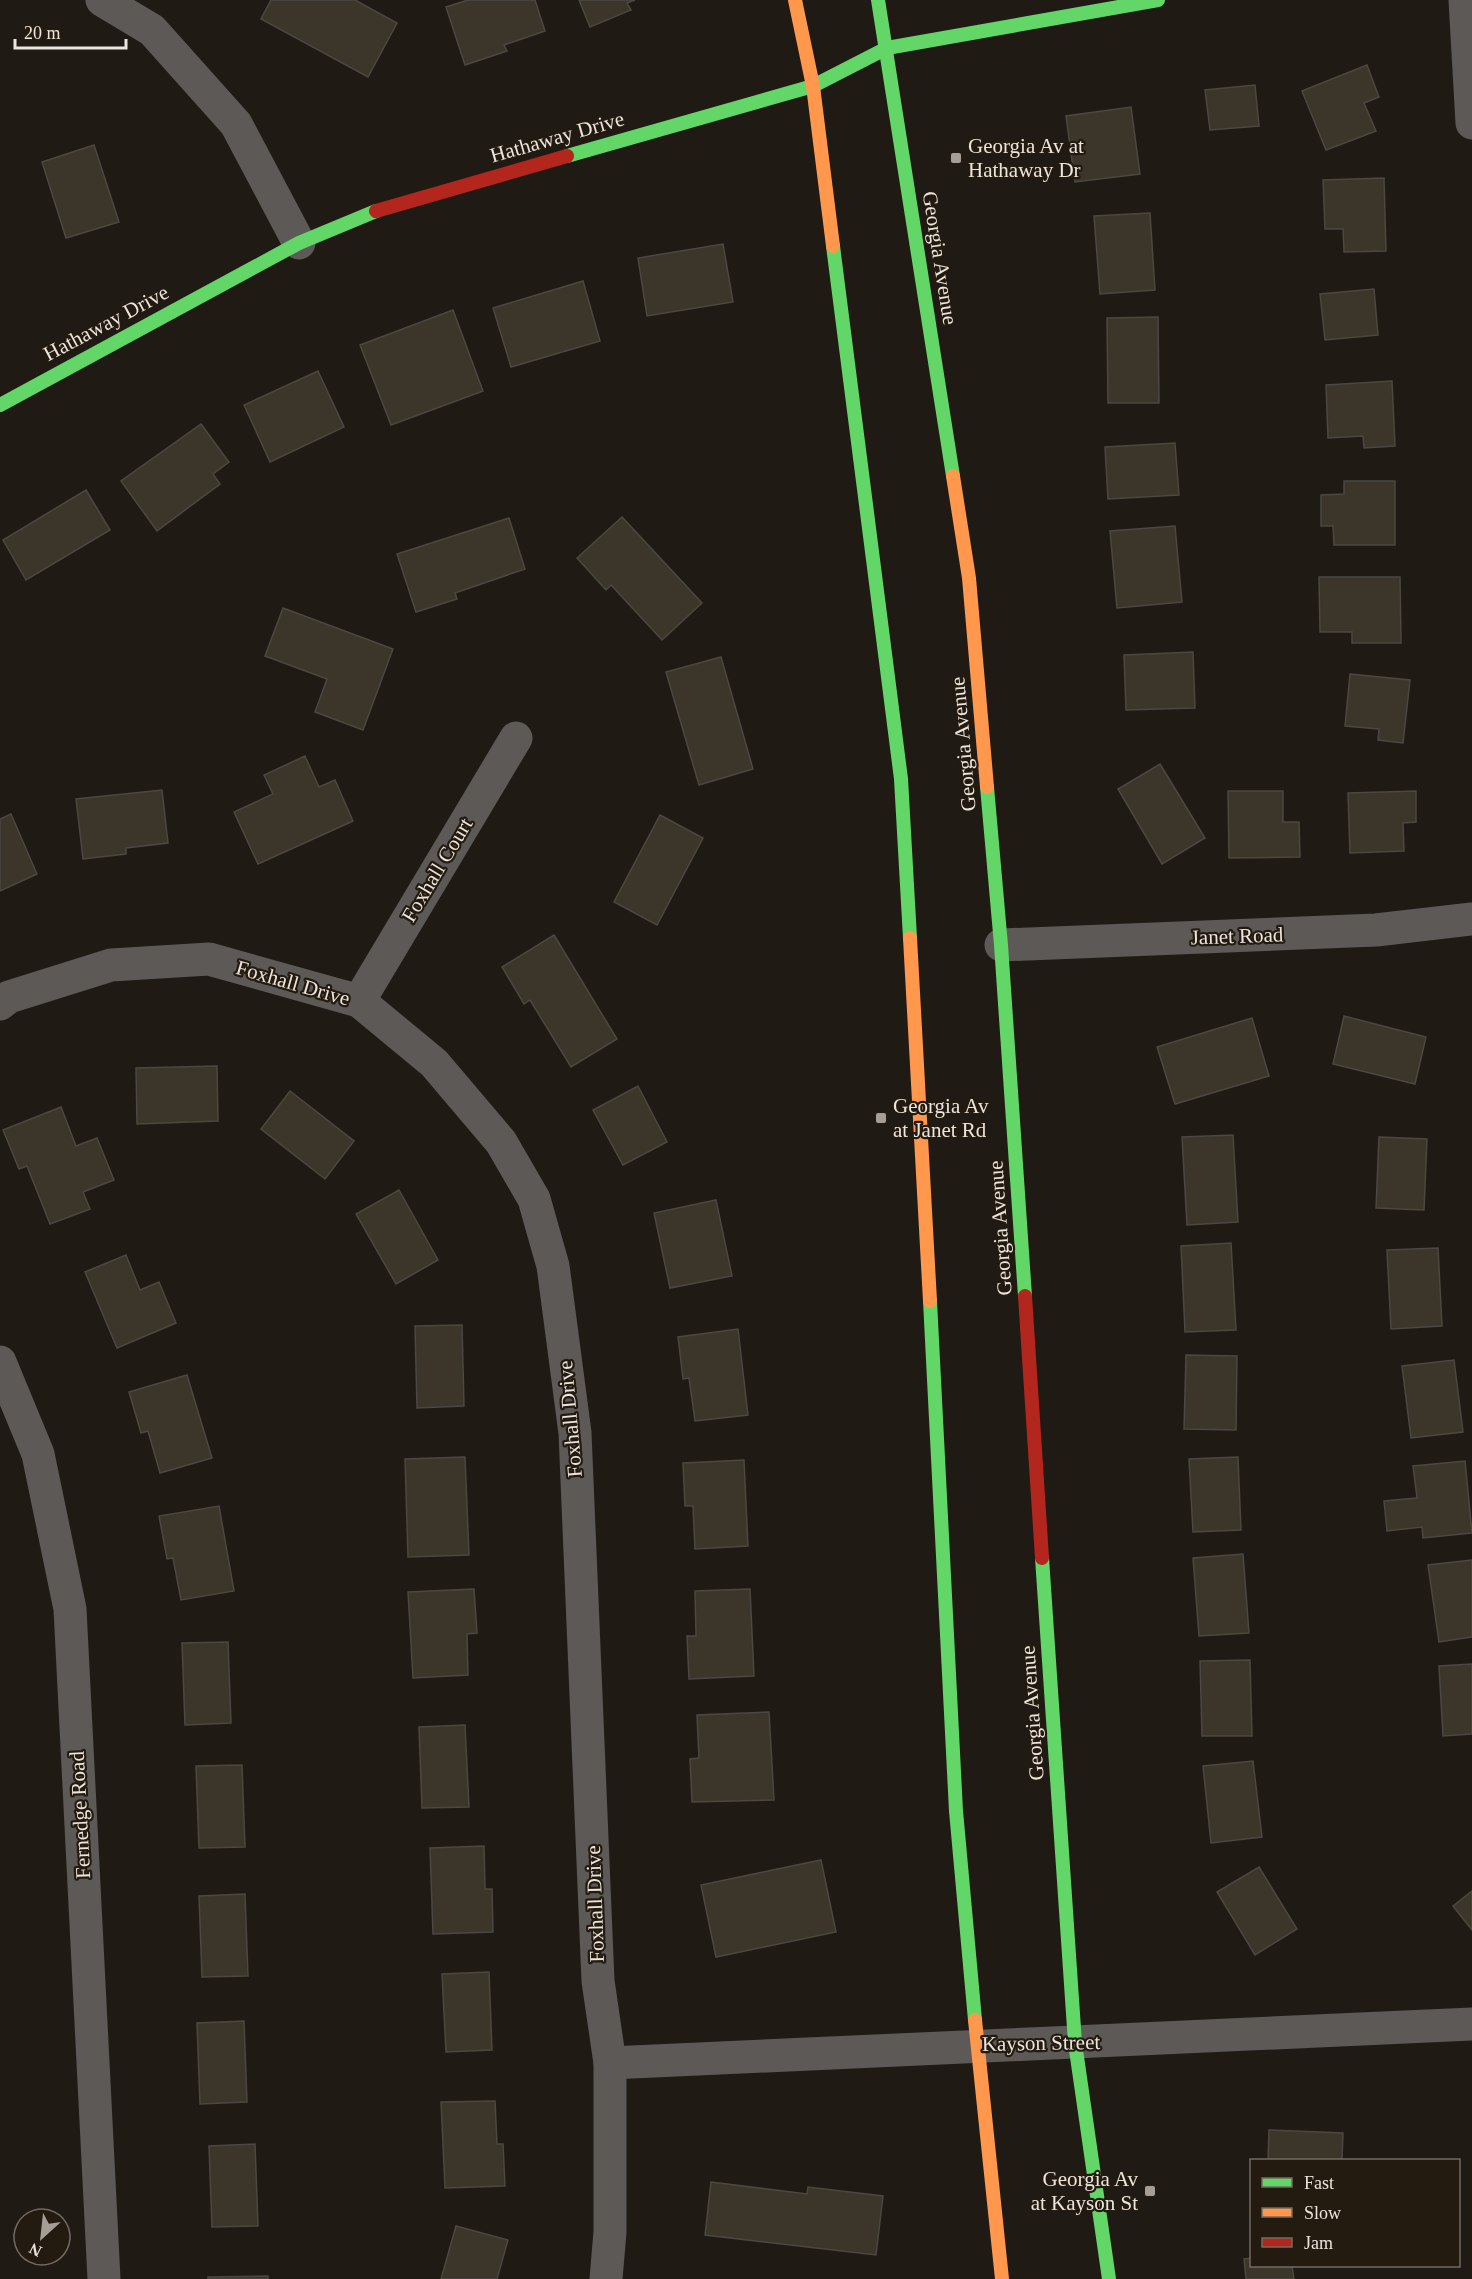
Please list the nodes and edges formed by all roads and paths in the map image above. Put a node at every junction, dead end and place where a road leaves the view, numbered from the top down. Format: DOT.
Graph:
graph roads {
  1 [pos="102,0"];
  2 [pos="795,0"];
  3 [pos="878,0"];
  4 [pos="1158,0"];
  5 [pos="1465,0"];
  6 [pos="886,48"];
  7 [pos="813,86"];
  8 [pos="1472,123"];
  9 [pos="299,243"];
  10 [pos="0,405"];
  11 [pos="516,738"];
  12 [pos="1472,920"];
  13 [pos="1002,945"];
  14 [pos="359,1001"];
  15 [pos="0,1004"];
  16 [pos="0,1362"];
  17 [pos="1472,2024"];
  18 [pos="1076,2043"];
  19 [pos="977,2045"];
  20 [pos="610,2063"];
  21 [pos="104,2279"];
  22 [pos="606,2279"];
  23 [pos="1002,2279"];
  24 [pos="1109,2279"];
  1 -- 9 [label="street"];
  2 -- 7 [label="main road"];
  3 -- 6 [label="main road, Georgia Avenue"];
  4 -- 6 [label="main road, Hathaway Drive"];
  5 -- 8 [label="street"];
  6 -- 7 [label="main road, Hathaway Drive"];
  6 -- 13 [label="main road, Georgia Avenue"];
  7 -- 9 [label="main road, Hathaway Drive"];
  7 -- 19 [label="main road"];
  9 -- 10 [label="main road, Hathaway Drive"];
  11 -- 14 [label="street, Foxhall Court"];
  12 -- 13 [label="street, Janet Road"];
  13 -- 18 [label="main road, Georgia Avenue"];
  14 -- 15 [label="street, Foxhall Drive"];
  14 -- 20 [label="street, Foxhall Drive"];
  16 -- 21 [label="street, Fernedge Road"];
  17 -- 18 [label="street, Kayson Street"];
  18 -- 19 [label="street, Kayson Street"];
  18 -- 24 [label="main road, Georgia Avenue"];
  19 -- 20 [label="street, Kayson Street"];
  19 -- 23 [label="main road"];
  20 -- 22 [label="street, Foxhall Drive"];
}
